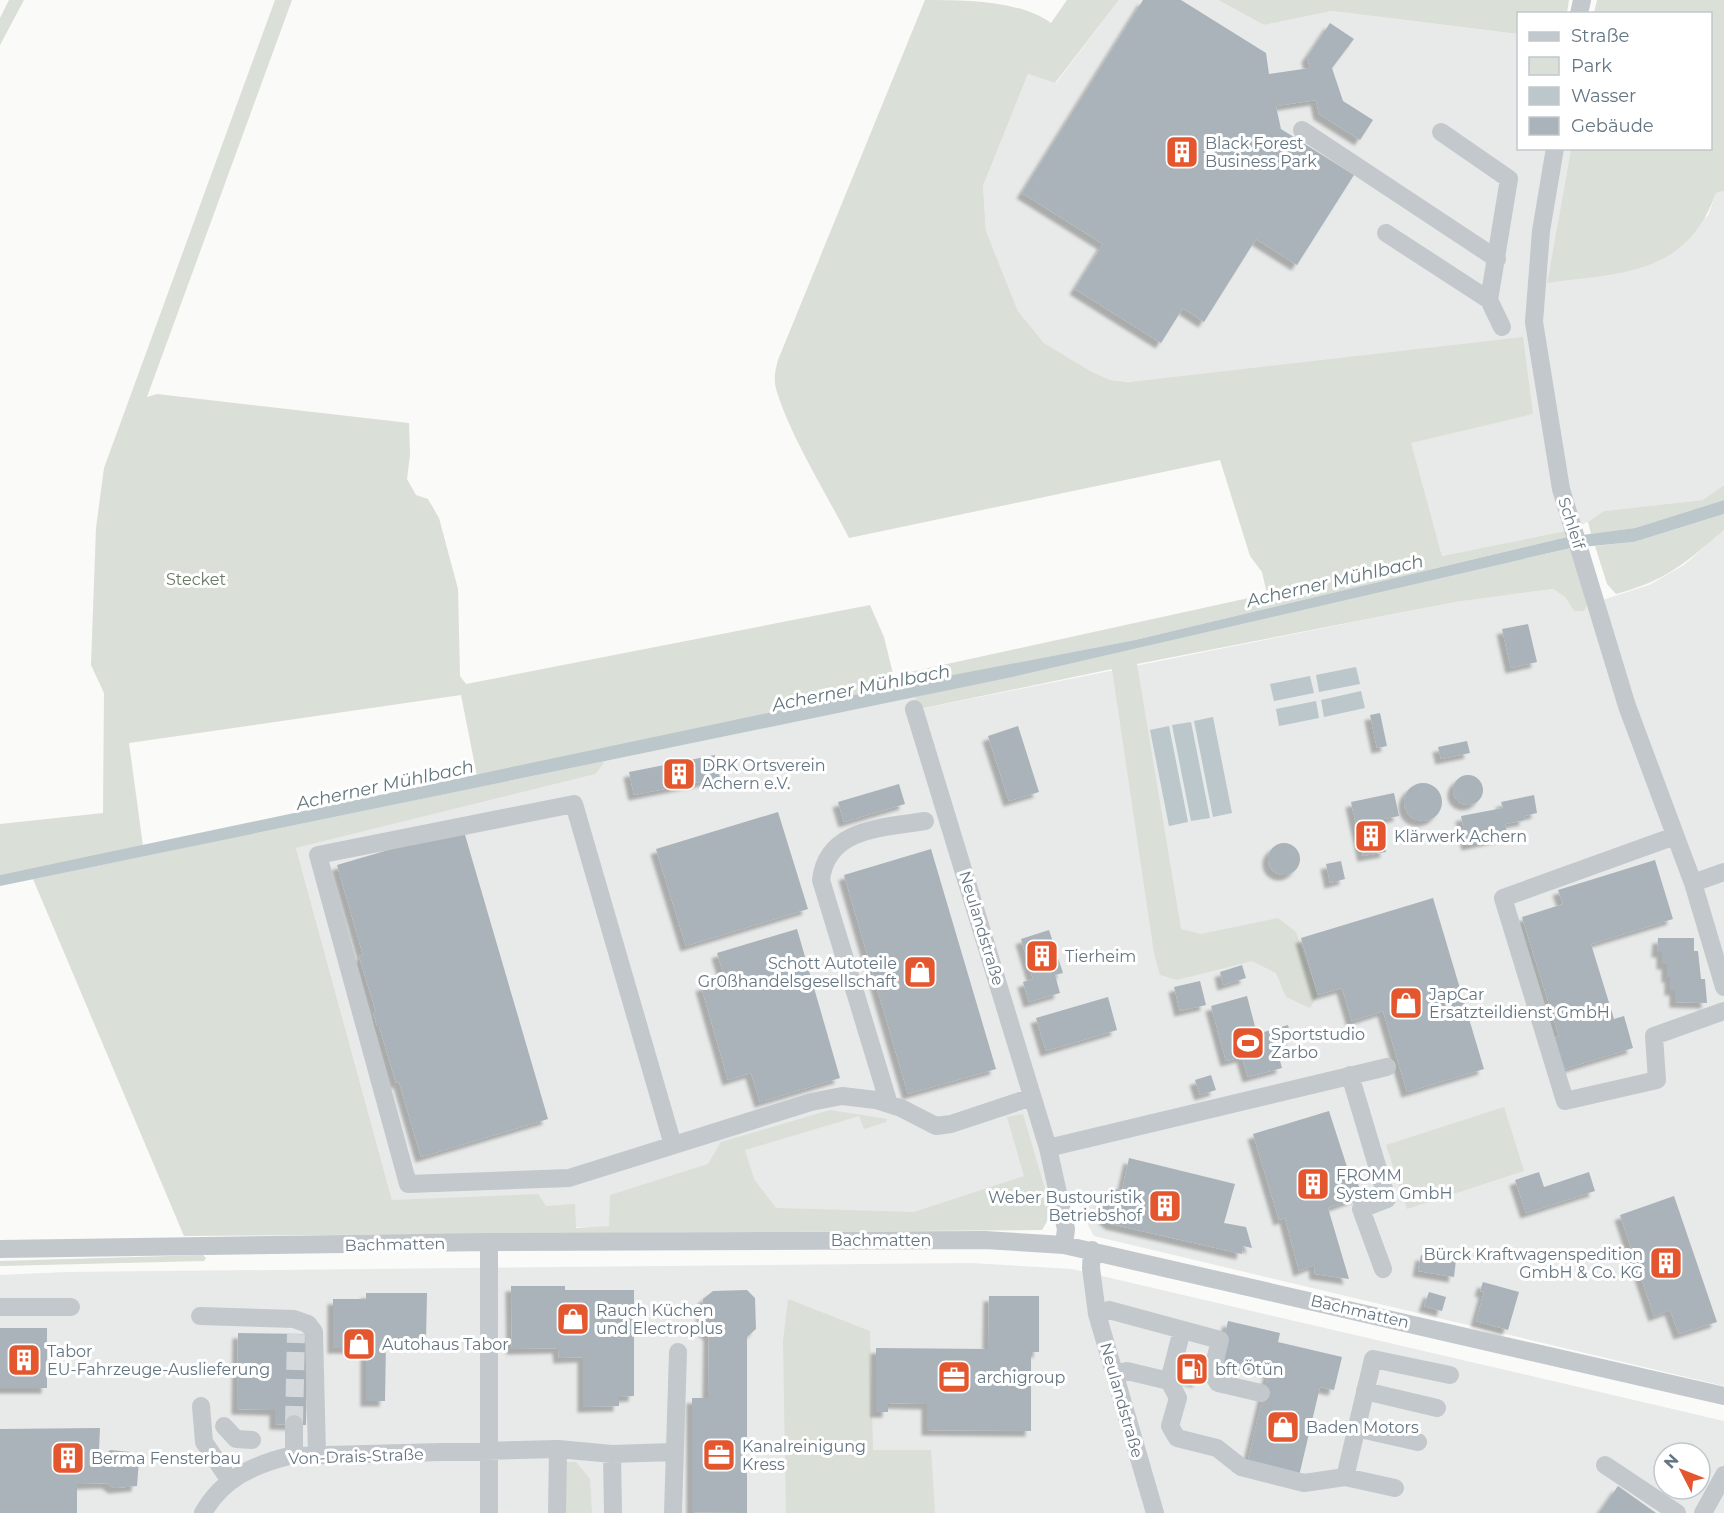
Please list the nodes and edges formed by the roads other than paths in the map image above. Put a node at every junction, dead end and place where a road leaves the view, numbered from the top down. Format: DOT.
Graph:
graph roads {
  1 [pos="1302,129"];
  2 [pos="1441,132"];
  3 [pos="1555,150"];
  4 [pos="1386,233"];
  5 [pos="1497,259"];
  6 [pos="1489,300"];
  7 [pos="1502,327"];
  8 [pos="914,709"];
  9 [pos="925,821"];
  10 [pos="1676,836"];
  11 [pos="1724,872"];
  12 [pos="1693,883"];
  13 [pos="1724,987"];
  14 [pos="1724,1011"];
  15 [pos="1387,1067"];
  16 [pos="1350,1075"];
  17 [pos="1032,1096"];
  18 [pos="889,1104"];
  19 [pos="673,1145"];
  20 [pos="1048,1148"];
  21 [pos="489,1242"];
  22 [pos="1064,1245"];
  23 [pos="0,1249"];
  24 [pos="1092,1250"];
  25 [pos="1383,1269"];
  26 [pos="0,1307"];
  27 [pos="71,1307"];
  28 [pos="1097,1314"];
  29 [pos="200,1316"];
  30 [pos="1182,1330"];
  31 [pos="678,1352"];
  32 [pos="1115,1374"];
  33 [pos="1450,1375"];
  34 [pos="1169,1381"];
  35 [pos="1365,1391"];
  36 [pos="1261,1393"];
  37 [pos="1724,1396"];
  38 [pos="201,1406"];
  39 [pos="1437,1408"];
  40 [pos="294,1424"];
  41 [pos="224,1426"];
  42 [pos="1356,1428"];
  43 [pos="252,1440"];
  44 [pos="1418,1442"];
  45 [pos="558,1449"];
  46 [pos="673,1452"];
  47 [pos="489,1453"];
  48 [pos="612,1454"];
  49 [pos="317,1455"];
  50 [pos="294,1456"];
  51 [pos="1605,1465"];
  52 [pos="1724,1475"];
  53 [pos="1345,1477"];
  54 [pos="230,1481"];
  55 [pos="1395,1488"];
  56 [pos="203,1513"];
  57 [pos="489,1513"];
  58 [pos="556,1513"];
  59 [pos="613,1513"];
  60 [pos="673,1513"];
  61 [pos="1155,1513"];
  62 [pos="1677,1513"];
  63 [pos="1703,1513"];
  1 -- 5 [label="street"];
  2 -- 5 [label="street"];
  3 -- 10 [label="street, Schleif"];
  4 -- 6 [label="street"];
  5 -- 6 [label="street"];
  6 -- 7 [label="street"];
  8 -- 17 [label="street, Neulandstraße"];
  9 -- 18 [label="street"];
  10 -- 12 [label="street, Schleif"];
  10 -- 14 [label="street"];
  11 -- 12 [label="street"];
  12 -- 13 [label="street, Schleif"];
  15 -- 16 [label="street"];
  16 -- 20 [label="street"];
  16 -- 25 [label="street"];
  17 -- 18 [label="street"];
  17 -- 20 [label="street, Neulandstraße"];
  18 -- 19 [label="street"];
  19 -- 19 [label="street"];
  20 -- 22 [label="street, Neulandstraße"];
  21 -- 22 [label="street, Bachmatten"];
  21 -- 23 [label="street, Bachmatten"];
  21 -- 47 [label="street"];
  22 -- 24 [label="street, Bachmatten"];
  24 -- 28 [label="street, Neulandstraße"];
  24 -- 37 [label="street, Bachmatten"];
  26 -- 27 [label="street"];
  28 -- 30 [label="street"];
  28 -- 32 [label="street, Neulandstraße"];
  29 -- 49 [label="street"];
  30 -- 34 [label="street"];
  30 -- 36 [label="street"];
  31 -- 46 [label="street"];
  32 -- 34 [label="street"];
  32 -- 61 [label="street, Neulandstraße"];
  33 -- 35 [label="street"];
  34 -- 53 [label="street"];
  35 -- 39 [label="street"];
  35 -- 42 [label="street"];
  38 -- 54 [label="street"];
  40 -- 50 [label="street"];
  41 -- 43 [label="street"];
  42 -- 44 [label="street"];
  42 -- 53 [label="street"];
  45 -- 47 [label="street, Von-Drais-Straße"];
  45 -- 48 [label="street, Von-Drais-Straße"];
  45 -- 58 [label="street"];
  46 -- 48 [label="street, Von-Drais-Straße"];
  46 -- 60 [label="street"];
  47 -- 49 [label="street, Von-Drais-Straße"];
  47 -- 57 [label="street"];
  48 -- 59 [label="street"];
  49 -- 50 [label="street, Von-Drais-Straße"];
  50 -- 54 [label="street, Von-Drais-Straße"];
  51 -- 62 [label="street"];
  52 -- 63 [label="street"];
  53 -- 55 [label="street"];
  54 -- 56 [label="street, Von-Drais-Straße"];
}
